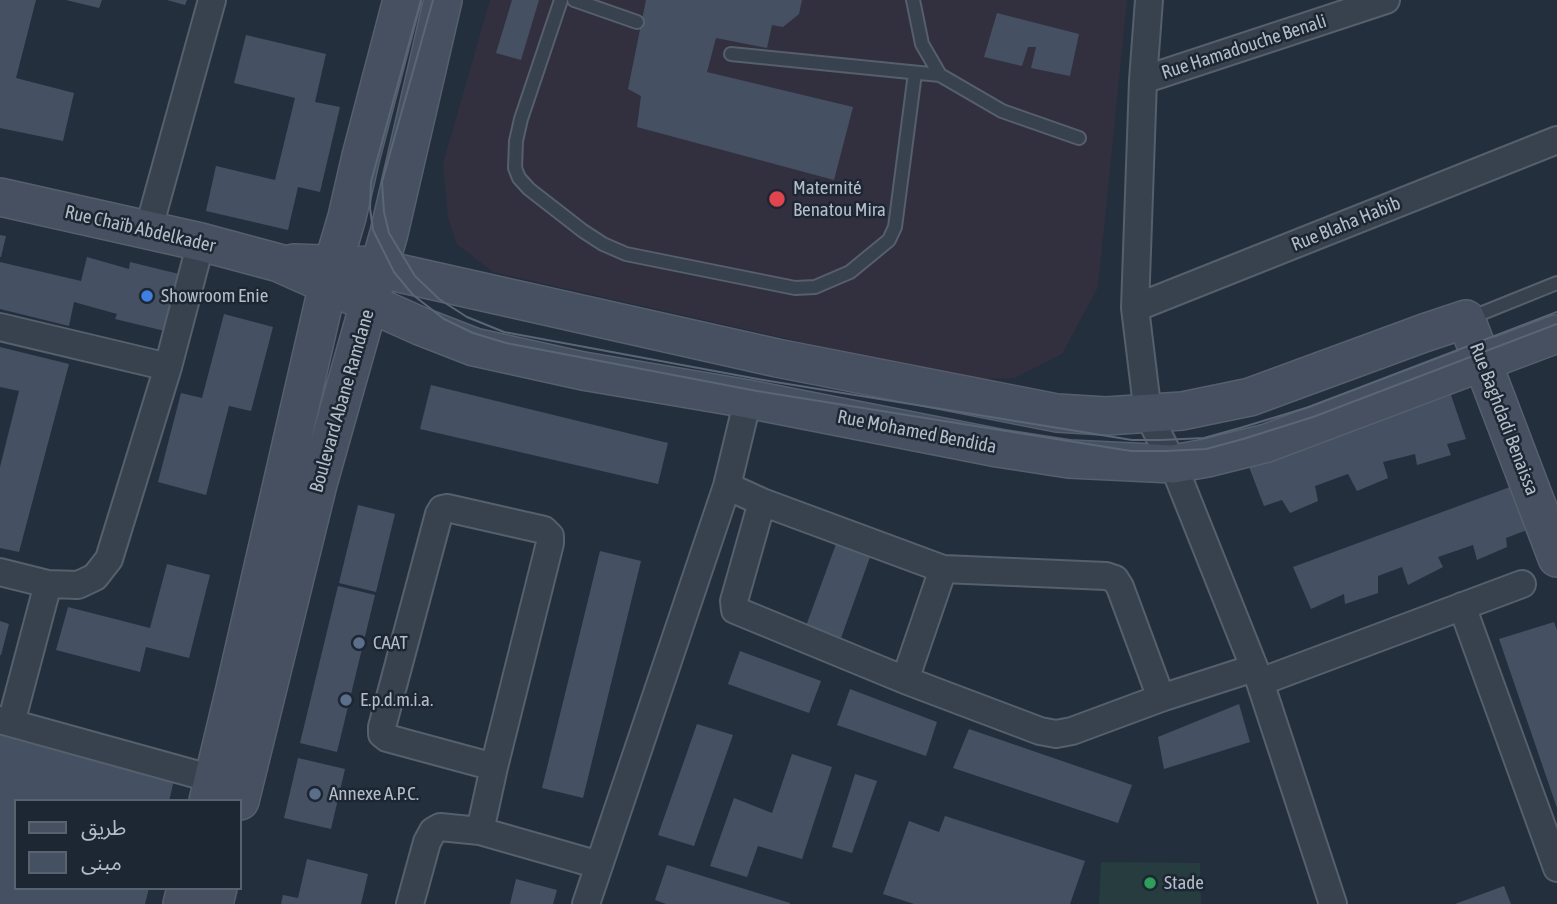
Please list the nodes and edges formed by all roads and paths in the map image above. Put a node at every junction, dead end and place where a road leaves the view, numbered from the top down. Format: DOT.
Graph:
graph roads {
  1 [pos="212,0"];
  2 [pos="402,0"];
  3 [pos="443,0"];
  4 [pos="561,0"];
  5 [pos="575,0"];
  6 [pos="913,0"];
  7 [pos="1149,0"];
  8 [pos="1386,0"];
  9 [pos="637,22"];
  10 [pos="731,54"];
  11 [pos="915,72"];
  12 [pos="940,75"];
  13 [pos="1143,80"];
  14 [pos="1079,138"];
  15 [pos="1557,140"];
  16 [pos="0,197"];
  17 [pos="148,231"];
  18 [pos="201,242"];
  19 [pos="379,266"];
  20 [pos="331,274"];
  21 [pos="1557,284"];
  22 [pos="370,304"];
  23 [pos="1135,308"];
  24 [pos="1466,319"];
  25 [pos="0,327"];
  26 [pos="1557,334"];
  27 [pos="1483,361"];
  28 [pos="168,368"];
  29 [pos="748,399"];
  30 [pos="1148,414"];
  31 [pos="1173,464"];
  32 [pos="727,486"];
  33 [pos="762,502"];
  34 [pos="1557,558"];
  35 [pos="943,569"];
  36 [pos="0,572"];
  37 [pos="47,584"];
  38 [pos="1522,584"];
  39 [pos="1462,606"];
  40 [pos="1257,675"];
  41 [pos="905,680"];
  42 [pos="1161,698"];
  43 [pos="5,722"];
  44 [pos="495,767"];
  45 [pos="220,794"];
  46 [pos="480,831"];
  47 [pos="599,865"];
  48 [pos="1557,868"];
  49 [pos="410,904"];
  50 [pos="586,904"];
  51 [pos="1333,904"];
  1 -- 17 [label="street"];
  2 -- 20 [label="street, Boulevard Abane Ramdane"];
  3 -- 19 [label="street, Boulevard Abane Ramdane"];
  4 -- 11 [label="lane"];
  5 -- 9 [label="lane"];
  6 -- 12 [label="lane"];
  7 -- 13 [label="street"];
  8 -- 13 [label="street, Rue Hamadouche Benali"];
  10 -- 11 [label="lane"];
  11 -- 12 [label="lane"];
  12 -- 14 [label="lane"];
  13 -- 23 [label="street"];
  15 -- 23 [label="street, Rue Blaha Habib"];
  16 -- 17 [label="street, Rue Chaïb Abdelkader"];
  17 -- 18 [label="street, Rue Chaïb Abdelkader"];
  18 -- 20 [label="street, Rue Chaïb Abdelkader"];
  18 -- 28 [label="street"];
  19 -- 20 [label="street, Rue Chaïb Abdelkader"];
  19 -- 22 [label="street, Boulevard Abane Ramdane"];
  19 -- 30 [label="street, Rue Chaïb Abdelkader"];
  20 -- 22 [label="street, Rue Mohamed Bendida"];
  20 -- 45 [label="street, Boulevard Abane Ramdane"];
  21 -- 24 [label="lane"];
  22 -- 29 [label="street, Rue Mohamed Bendida"];
  22 -- 45 [label="street, Boulevard Abane Ramdane"];
  23 -- 30 [label="street"];
  24 -- 27 [label="street, Rue Baghdadi Benaissa"];
  24 -- 30 [label="street, Rue Chaïb Abdelkader"];
  25 -- 28 [label="street"];
  26 -- 27 [label="street, Rue Mohamed Bendida"];
  27 -- 31 [label="street, Rue Mohamed Bendida"];
  27 -- 34 [label="street, Rue Baghdadi Benaissa"];
  28 -- 37 [label="street"];
  29 -- 31 [label="street, Rue Mohamed Bendida"];
  29 -- 32 [label="street"];
  30 -- 31 [label="street"];
  31 -- 40 [label="street"];
  32 -- 33 [label="street"];
  32 -- 47 [label="street"];
  33 -- 35 [label="street"];
  33 -- 41 [label="street"];
  35 -- 41 [label="street"];
  35 -- 42 [label="street"];
  36 -- 37 [label="street"];
  37 -- 43 [label="street"];
  38 -- 39 [label="street"];
  39 -- 40 [label="street"];
  39 -- 48 [label="street"];
  40 -- 42 [label="street"];
  40 -- 51 [label="street"];
  41 -- 42 [label="street"];
  43 -- 45 [label="street"];
  44 -- 44 [label="street"];
  44 -- 46 [label="street"];
  46 -- 47 [label="street"];
  46 -- 49 [label="street"];
  47 -- 50 [label="street"];
}
